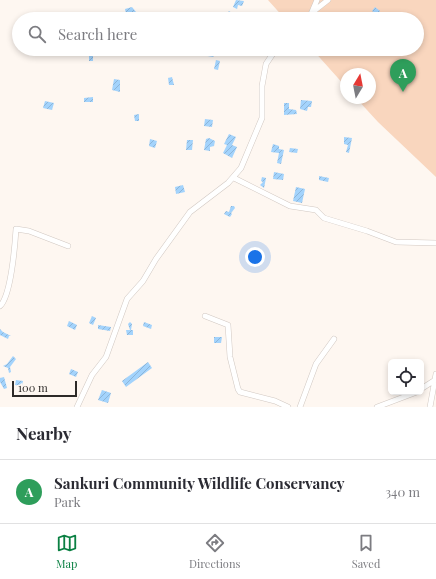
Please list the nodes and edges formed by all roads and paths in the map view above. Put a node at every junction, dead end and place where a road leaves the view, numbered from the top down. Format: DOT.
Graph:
graph roads {
  1 [pos="317,0"];
  2 [pos="328,0"];
  3 [pos="313,12"];
  4 [pos="271,56"];
  5 [pos="234,178"];
  6 [pos="436,243"];
  7 [pos="68,246"];
  8 [pos="0,306"];
  9 [pos="205,316"];
  10 [pos="334,339"];
  11 [pos="436,374"];
  12 [pos="435,380"];
  13 [pos="424,387"];
  14 [pos="409,395"];
  15 [pos="77,407"];
  16 [pos="288,407"];
  17 [pos="300,407"];
  18 [pos="377,407"];
  19 [pos="430,407"];
  1 -- 3 [label="street"];
  2 -- 3 [label="street"];
  4 -- 5 [label="street"];
  5 -- 6 [label="street"];
  5 -- 15 [label="street"];
  7 -- 8 [label="street"];
  9 -- 16 [label="street"];
  10 -- 17 [label="street"];
  11 -- 12 [label="street"];
  12 -- 13 [label="street"];
  12 -- 19 [label="street"];
  14 -- 18 [label="street"];
}
